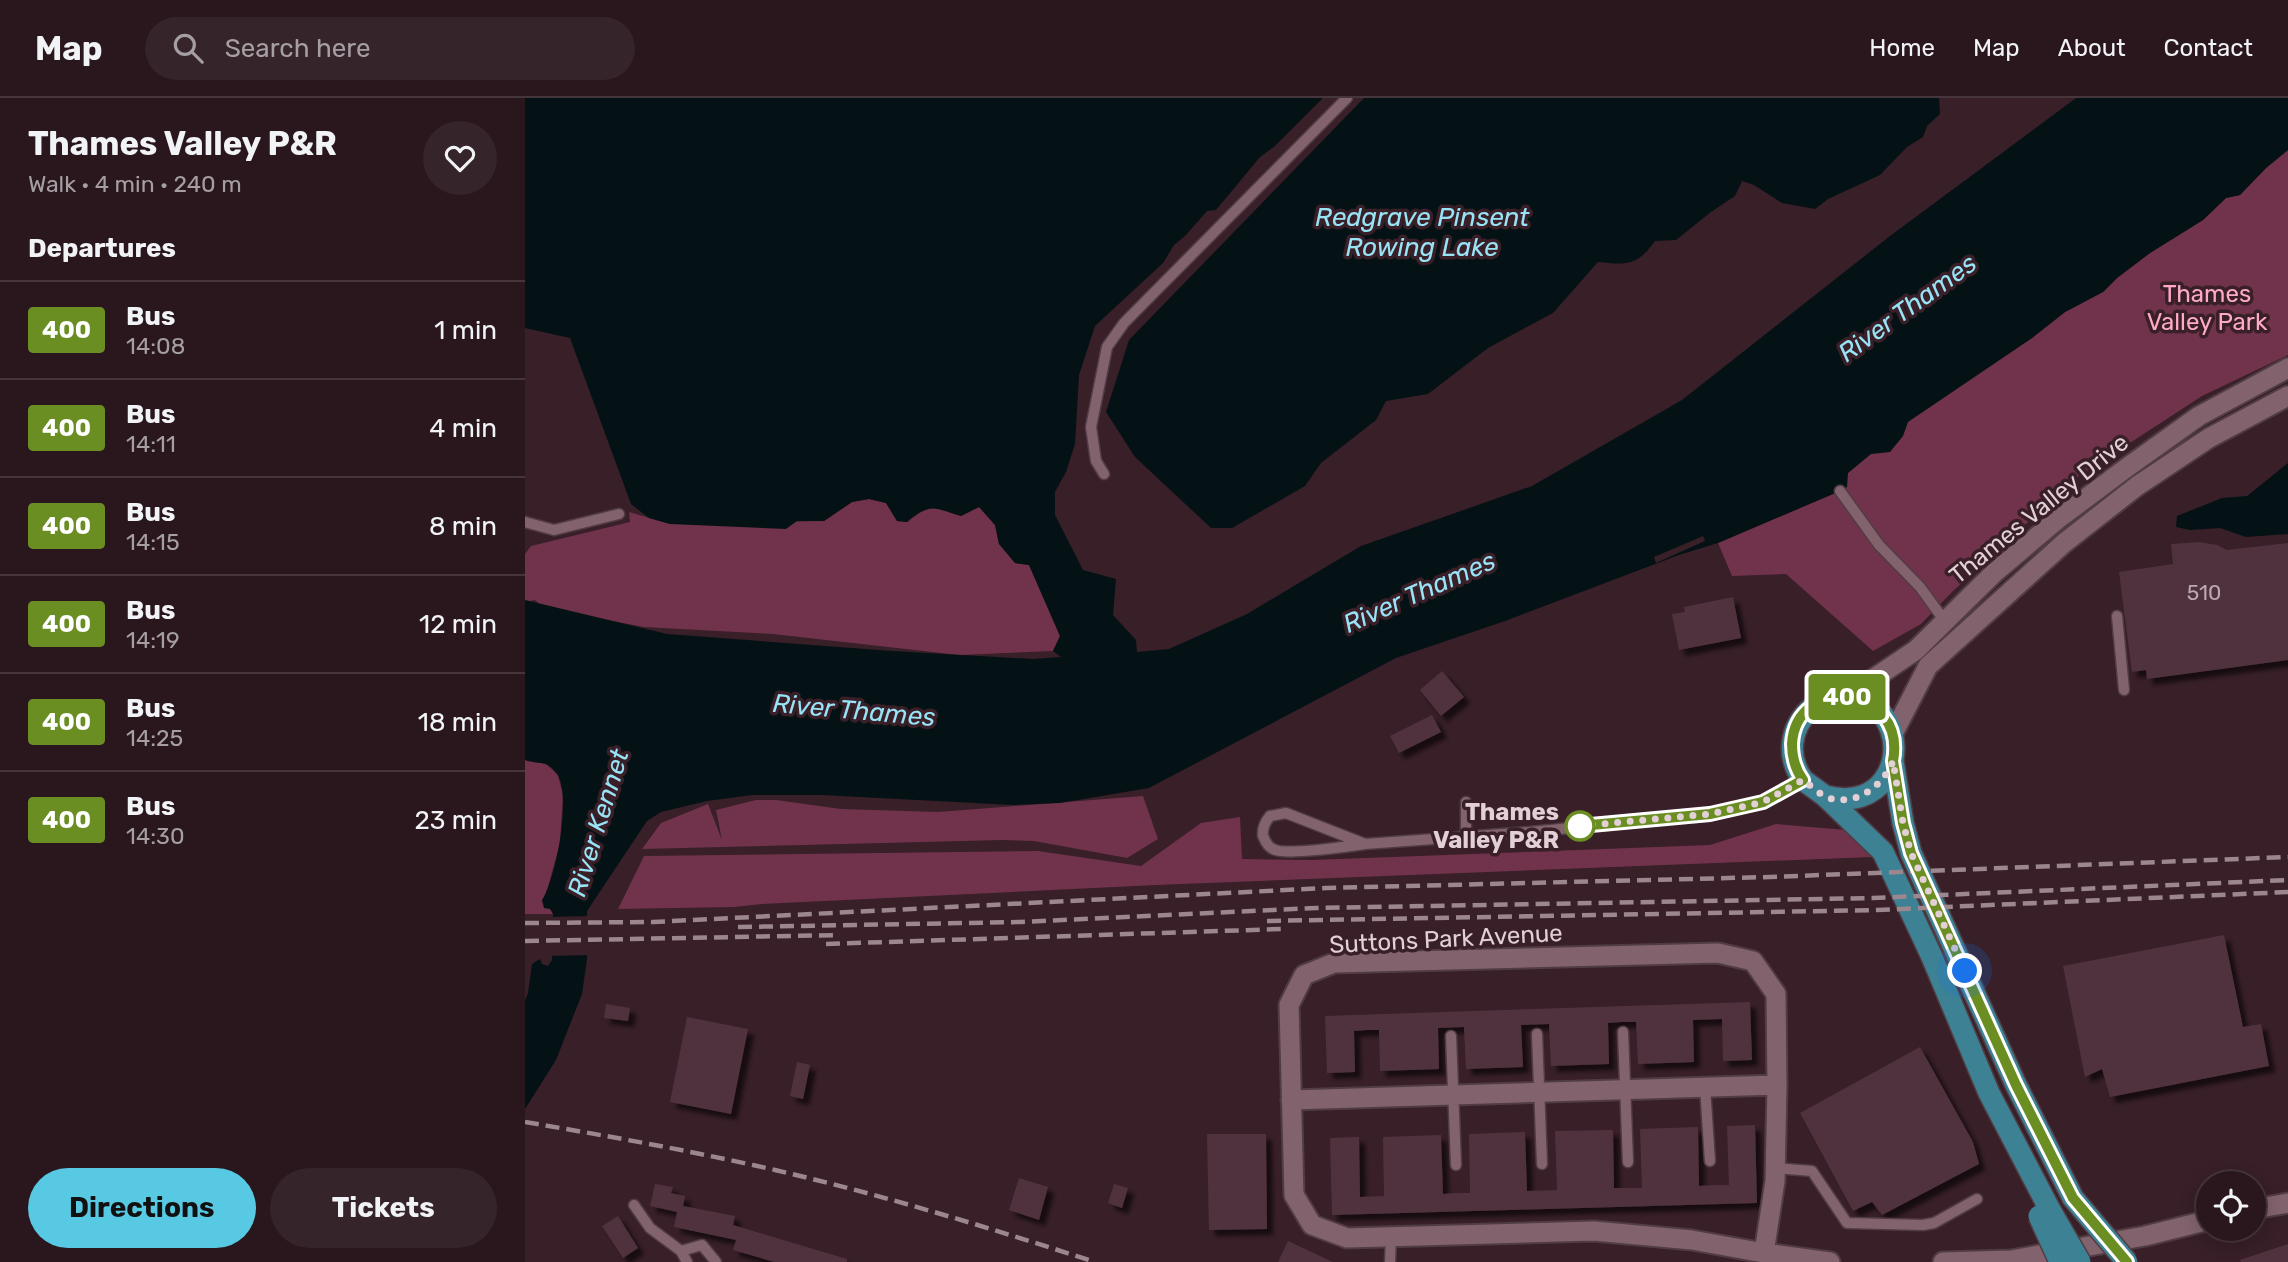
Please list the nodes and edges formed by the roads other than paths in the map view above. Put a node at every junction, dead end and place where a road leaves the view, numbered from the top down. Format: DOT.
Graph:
graph roads {
  1 [pos="1347,98"];
  2 [pos="2288,368"];
  3 [pos="2288,396"];
  4 [pos="1104,474"];
  5 [pos="1840,491"];
  6 [pos="619,514"];
  7 [pos="525,522"];
  8 [pos="2117,617"];
  9 [pos="1944,620"];
  10 [pos="2124,690"];
  11 [pos="1829,698"];
  12 [pos="1893,734"];
  13 [pos="1893,761"];
  14 [pos="1803,780"];
  15 [pos="1825,796"];
  16 [pos="1466,802"];
  17 [pos="1466,836"];
  18 [pos="1366,844"];
  19 [pos="1623,1032"];
  20 [pos="1537,1034"];
  21 [pos="1451,1035"];
  22 [pos="1777,1085"];
  23 [pos="1706,1087"];
  24 [pos="1625,1089"];
  25 [pos="1540,1092"];
  26 [pos="1454,1095"];
  27 [pos="1291,1100"];
  28 [pos="1710,1161"];
  29 [pos="1628,1162"];
  30 [pos="1542,1164"];
  31 [pos="1456,1165"];
  32 [pos="1775,1168"];
  33 [pos="2073,1198"];
  34 [pos="1977,1199"];
  35 [pos="2288,1203"];
  36 [pos="634,1205"];
  37 [pos="2266,1207"];
  38 [pos="2044,1212"];
  39 [pos="2196,1223"];
  40 [pos="1391,1237"];
  41 [pos="681,1251"];
  42 [pos="1764,1253"];
  43 [pos="687,1262"];
  44 [pos="716,1262"];
  45 [pos="1390,1262"];
  46 [pos="1830,1262"];
  47 [pos="1943,1262"];
  48 [pos="2060,1262"];
  49 [pos="2080,1262"];
  50 [pos="2108,1262"];
  51 [pos="2127,1262"];
  1 -- 4 [label="lane"];
  2 -- 9 [label="street, Thames Valley Drive"];
  3 -- 12 [label="street, Thames Valley Drive"];
  5 -- 9 [label="lane"];
  6 -- 7 [label="lane"];
  8 -- 10 [label="lane"];
  9 -- 11 [label="street, Thames Valley Drive"];
  11 -- 12 [label="main road"];
  11 -- 14 [label="main road"];
  12 -- 13 [label="main road"];
  13 -- 15 [label="main road"];
  13 -- 33 [label="main road"];
  14 -- 15 [label="main road"];
  14 -- 17 [label="lane"];
  15 -- 38 [label="main road"];
  16 -- 17 [label="lane"];
  17 -- 18 [label="lane"];
  18 -- 18 [label="lane"];
  19 -- 24 [label="lane"];
  20 -- 25 [label="lane"];
  21 -- 26 [label="lane"];
  22 -- 23 [label="street"];
  22 -- 27 [label="street, Suttons Park Avenue"];
  22 -- 32 [label="street, Suttons Park Avenue"];
  23 -- 24 [label="street"];
  23 -- 28 [label="lane"];
  24 -- 25 [label="street"];
  24 -- 29 [label="lane"];
  25 -- 26 [label="street"];
  25 -- 30 [label="lane"];
  26 -- 27 [label="street"];
  26 -- 31 [label="lane"];
  27 -- 40 [label="street, Suttons Park Avenue"];
  32 -- 34 [label="lane"];
  32 -- 42 [label="street, Suttons Park Avenue"];
  33 -- 50 [label="main road, bridge"];
  33 -- 51 [label="main road, bridge"];
  35 -- 37 [label="street"];
  36 -- 41 [label="lane"];
  38 -- 48 [label="main road, bridge"];
  38 -- 49 [label="main road, bridge"];
  39 -- 47 [label="street"];
  40 -- 42 [label="street, Suttons Park Avenue"];
  40 -- 45 [label="lane"];
  41 -- 43 [label="lane"];
  41 -- 44 [label="lane"];
  42 -- 46 [label="street, Suttons Park Avenue"];
}
